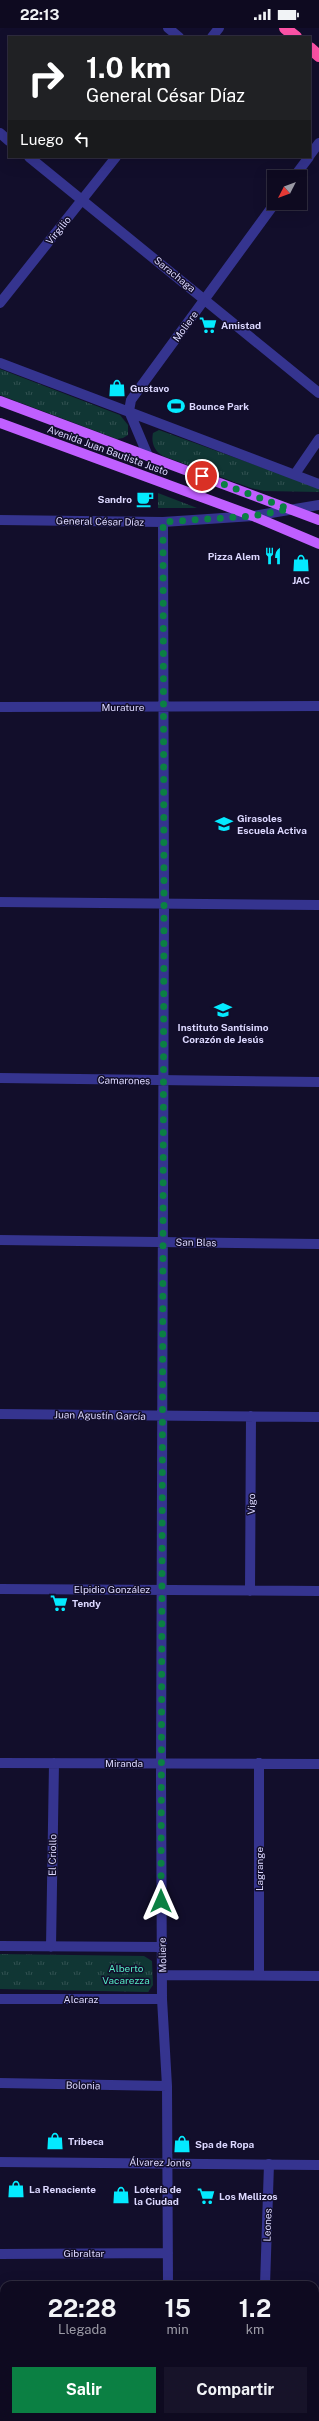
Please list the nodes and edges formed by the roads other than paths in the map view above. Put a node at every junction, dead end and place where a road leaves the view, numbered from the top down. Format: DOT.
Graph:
graph roads {
  1 [pos="168,28"];
  2 [pos="219,28"];
  3 [pos="285,28"];
  4 [pos="178,36"];
  5 [pos="213,36"];
  6 [pos="295,36"];
  7 [pos="311,49"];
  8 [pos="319,56"];
  9 [pos="0,133"];
  10 [pos="8,140"];
  11 [pos="30,158"];
  12 [pos="115,158"];
  13 [pos="308,158"];
  14 [pos="299,170"];
  15 [pos="82,200"];
  16 [pos="270,210"];
  17 [pos="204,299"];
  18 [pos="0,303"];
  19 [pos="0,363"];
  20 [pos="319,393"];
  21 [pos="0,401"];
  22 [pos="129,410"];
  23 [pos="0,423"];
  24 [pos="319,439"];
  25 [pos="148,456"];
  26 [pos="295,474"];
  27 [pos="319,484"];
  28 [pos="319,505"];
  29 [pos="289,509"];
  30 [pos="253,516"];
  31 [pos="0,520"];
  32 [pos="319,520"];
  33 [pos="163,522"];
  34 [pos="319,544"];
  35 [pos="164,706"];
  36 [pos="319,706"];
  37 [pos="0,707"];
  38 [pos="0,902"];
  39 [pos="164,903"];
  40 [pos="319,905"];
  41 [pos="0,1078"];
  42 [pos="163,1080"];
  43 [pos="319,1082"];
  44 [pos="0,1240"];
  45 [pos="162,1242"];
  46 [pos="319,1244"];
  47 [pos="0,1414"];
  48 [pos="162,1415"];
  49 [pos="252,1416"];
  50 [pos="319,1417"];
  51 [pos="0,1589"];
  52 [pos="161,1589"];
  53 [pos="250,1591"];
  54 [pos="319,1591"];
  55 [pos="0,1762"];
  56 [pos="54,1763"];
  57 [pos="160,1763"];
  58 [pos="259,1763"];
  59 [pos="319,1764"];
  60 [pos="0,1946"];
  61 [pos="51,1947"];
  62 [pos="162,1948"];
  63 [pos="162,1975"];
  64 [pos="259,1975"];
  65 [pos="319,1976"];
  66 [pos="0,1999"];
  67 [pos="162,2000"];
  68 [pos="0,2083"];
  69 [pos="167,2086"];
  70 [pos="0,2162"];
  71 [pos="167,2162"];
  72 [pos="268,2164"];
  73 [pos="319,2165"];
  74 [pos="168,2253"];
  75 [pos="0,2254"];
  76 [pos="168,2281"];
  77 [pos="265,2281"];
  1 -- 4 [label="street"];
  2 -- 5 [label="street"];
  3 -- 6 [label="highway"];
  7 -- 8 [label="highway"];
  9 -- 10 [label="street"];
  11 -- 15 [label="street, Sarachaga"];
  12 -- 15 [label="street, Virgilio"];
  13 -- 14 [label="street"];
  15 -- 17 [label="street, Sarachaga"];
  15 -- 18 [label="street, Virgilio"];
  16 -- 17 [label="street, Moliere"];
  17 -- 20 [label="street, Sarachaga"];
  17 -- 22 [label="street, Moliere"];
  19 -- 22 [label="street"];
  21 -- 25 [label="main road, Avenida Juan Bautista Justo"];
  22 -- 25 [label="street"];
  22 -- 26 [label="street"];
  23 -- 30 [label="main road, Avenida Juan Bautista Justo"];
  24 -- 26 [label="street"];
  25 -- 29 [label="main road, Avenida Juan Bautista Justo"];
  26 -- 27 [label="street"];
  28 -- 29 [label="street, General César Díaz"];
  29 -- 30 [label="street, General César Díaz"];
  29 -- 32 [label="main road, Avenida Juan Bautista Justo"];
  30 -- 33 [label="street, General César Díaz"];
  30 -- 34 [label="main road, Avenida Juan Bautista Justo"];
  31 -- 33 [label="street, General César Díaz"];
  33 -- 35 [label="street, Moliere"];
  35 -- 36 [label="street, Murature"];
  35 -- 37 [label="street, Murature"];
  35 -- 39 [label="street, Moliere"];
  38 -- 39 [label="street"];
  39 -- 40 [label="street"];
  39 -- 42 [label="street, Moliere"];
  41 -- 42 [label="street, Camarones"];
  42 -- 43 [label="street, Camarones"];
  42 -- 45 [label="street, Moliere"];
  44 -- 45 [label="street, San Blas"];
  45 -- 46 [label="street, San Blas"];
  45 -- 48 [label="street, Moliere"];
  47 -- 48 [label="street, Juan Agustín García"];
  48 -- 49 [label="street, Juan Agustín García"];
  48 -- 52 [label="street, Moliere"];
  49 -- 50 [label="street, Juan Agustín García"];
  49 -- 53 [label="street, Vigo"];
  51 -- 52 [label="street, Elpidio González"];
  52 -- 53 [label="street, Elpidio González"];
  52 -- 57 [label="street, Moliere"];
  53 -- 54 [label="street, Elpidio González"];
  55 -- 56 [label="street, Miranda"];
  56 -- 57 [label="street, Miranda"];
  56 -- 61 [label="street, El Criollo"];
  57 -- 58 [label="street, Miranda"];
  57 -- 62 [label="street, Moliere"];
  58 -- 59 [label="street, Miranda"];
  58 -- 64 [label="street, Lagrange"];
  60 -- 61 [label="street"];
  61 -- 62 [label="street"];
  62 -- 63 [label="street, Moliere"];
  63 -- 64 [label="street"];
  63 -- 67 [label="street, Moliere"];
  64 -- 65 [label="street"];
  66 -- 67 [label="street, Alcaraz"];
  67 -- 69 [label="street, Moliere"];
  68 -- 69 [label="street, Bolonia"];
  69 -- 71 [label="street, Moliere"];
  70 -- 71 [label="street, Álvarez Jonte"];
  71 -- 72 [label="street, Álvarez Jonte"];
  71 -- 74 [label="street, Moliere"];
  72 -- 73 [label="street, Álvarez Jonte"];
  72 -- 77 [label="street, Leones"];
  74 -- 75 [label="street, Gibraltar"];
  74 -- 76 [label="street, Moliere"];
}
